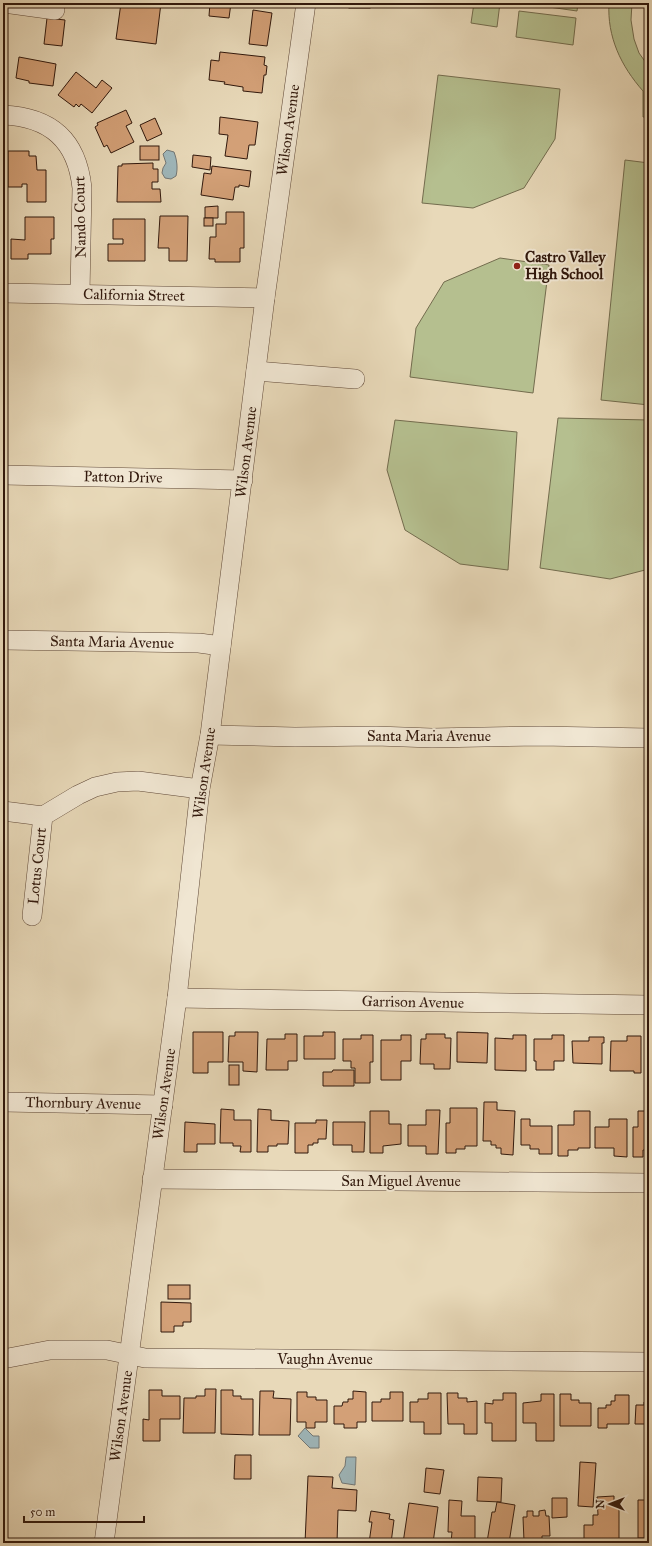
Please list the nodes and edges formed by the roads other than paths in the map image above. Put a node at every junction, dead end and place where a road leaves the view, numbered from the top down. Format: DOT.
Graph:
graph roads {
  1 [pos="4,3"];
  2 [pos="306,3"];
  3 [pos="55,10"];
  4 [pos="3,115"];
  5 [pos="3,293"];
  6 [pos="80,294"];
  7 [pos="265,298"];
  8 [pos="256,371"];
  9 [pos="355,380"];
  10 [pos="3,475"];
  11 [pos="243,480"];
  12 [pos="3,640"];
  13 [pos="221,646"];
  14 [pos="210,735"];
  15 [pos="649,738"];
  16 [pos="200,789"];
  17 [pos="3,811"];
  18 [pos="43,816"];
  19 [pos="32,916"];
  20 [pos="177,998"];
  21 [pos="649,1005"];
  22 [pos="3,1102"];
  23 [pos="162,1105"];
  24 [pos="152,1179"];
  25 [pos="649,1183"];
  26 [pos="129,1355"];
  27 [pos="3,1359"];
  28 [pos="649,1362"];
  29 [pos="104,1543"];
  1 -- 3 [label="street"];
  2 -- 7 [label="street, Wilson Avenue"];
  4 -- 6 [label="street, Nando Court"];
  5 -- 6 [label="street, California Street"];
  6 -- 7 [label="street, California Street"];
  7 -- 8 [label="street, Wilson Avenue"];
  8 -- 9 [label="street"];
  8 -- 11 [label="street, Wilson Avenue"];
  10 -- 11 [label="street, Patton Drive"];
  11 -- 13 [label="street, Wilson Avenue"];
  12 -- 13 [label="street, Santa Maria Avenue"];
  13 -- 14 [label="street, Wilson Avenue"];
  14 -- 15 [label="street, Santa Maria Avenue"];
  14 -- 16 [label="street, Wilson Avenue"];
  16 -- 18 [label="street"];
  16 -- 20 [label="street, Wilson Avenue"];
  17 -- 18 [label="street"];
  18 -- 19 [label="street, Lotus Court"];
  20 -- 21 [label="street, Garrison Avenue"];
  20 -- 23 [label="street, Wilson Avenue"];
  22 -- 23 [label="street, Thornbury Avenue"];
  23 -- 24 [label="street, Wilson Avenue"];
  24 -- 25 [label="street, San Miguel Avenue"];
  24 -- 26 [label="street, Wilson Avenue"];
  26 -- 27 [label="street, Vaughn Avenue"];
  26 -- 28 [label="street, Vaughn Avenue"];
  26 -- 29 [label="street, Wilson Avenue"];
}
